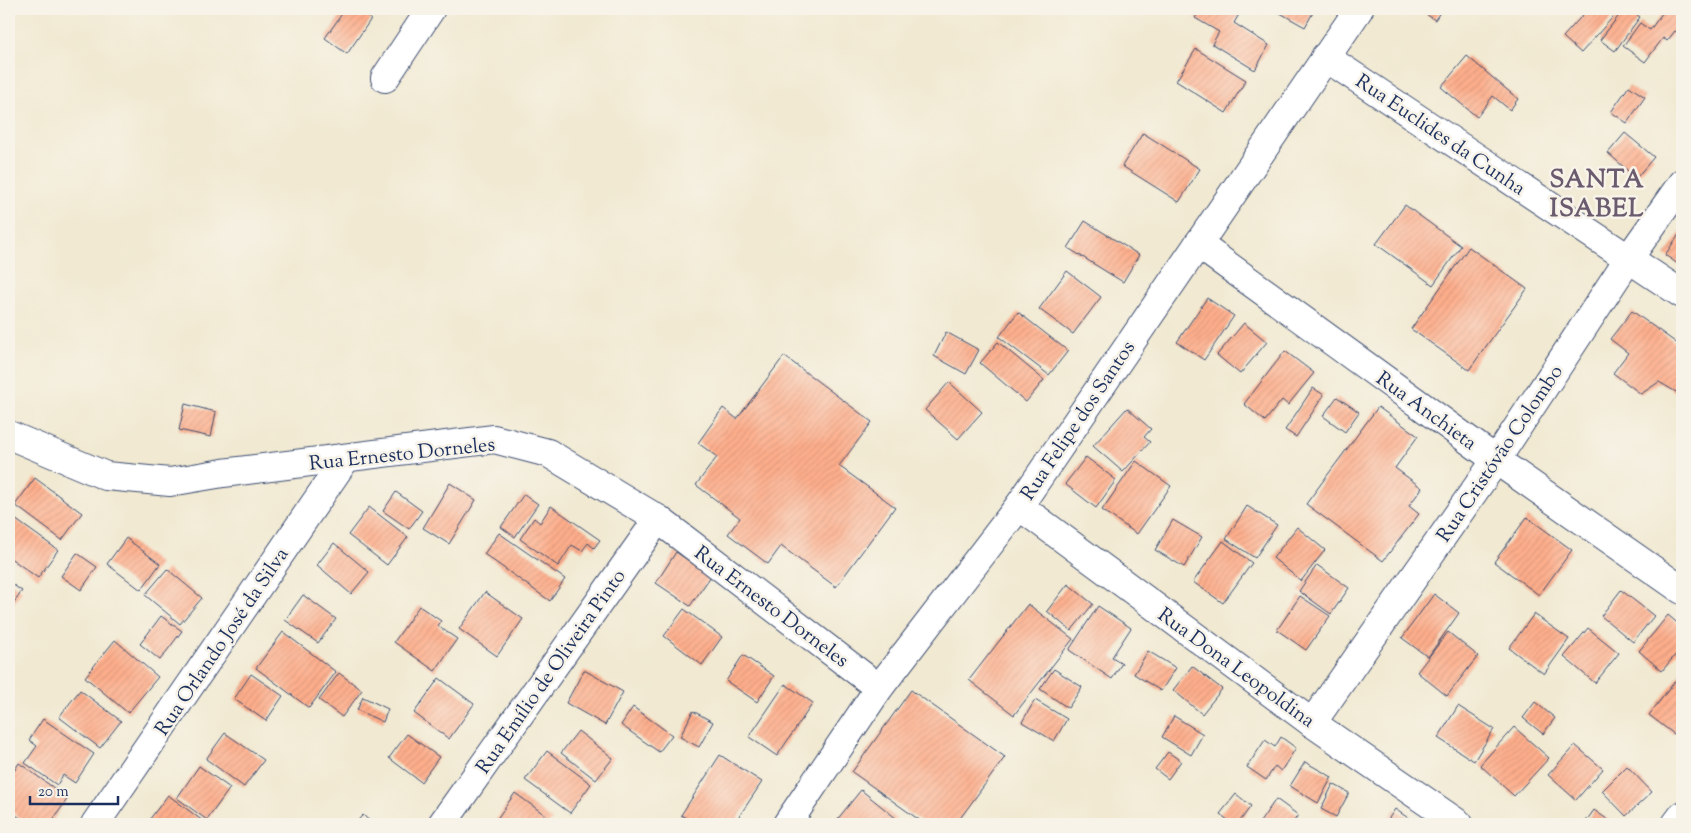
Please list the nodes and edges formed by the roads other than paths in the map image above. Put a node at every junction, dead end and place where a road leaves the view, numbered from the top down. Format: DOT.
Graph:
graph roads {
  1 [pos="431,9"];
  2 [pos="1359,9"];
  3 [pos="1325,57"];
  4 [pos="384,78"];
  5 [pos="1682,183"];
  6 [pos="1198,244"];
  7 [pos="1629,258"];
  8 [pos="1682,294"];
  9 [pos="10,439"];
  10 [pos="346,458"];
  11 [pos="1496,460"];
  12 [pos="1019,506"];
  13 [pos="658,519"];
  14 [pos="1682,590"];
  15 [pos="879,688"];
  16 [pos="1312,722"];
  17 [pos="1682,816"];
  18 [pos="95,824"];
  19 [pos="442,824"];
  20 [pos="787,824"];
  21 [pos="1459,824"];
  22 [pos="1676,824"];
  1 -- 4 [label="street"];
  2 -- 3 [label="street, Rua Felipe dos Santos"];
  3 -- 6 [label="street, Rua Felipe dos Santos"];
  3 -- 7 [label="street, Rua Euclides da Cunha"];
  5 -- 7 [label="street, Rua Cristóvão Colombo"];
  6 -- 11 [label="street, Rua Anchieta"];
  6 -- 12 [label="street, Rua Felipe dos Santos"];
  7 -- 8 [label="street, Rua Euclides da Cunha"];
  7 -- 11 [label="street, Rua Cristóvão Colombo"];
  9 -- 10 [label="street, Rua Ernesto Dorneles"];
  10 -- 13 [label="street, Rua Ernesto Dorneles"];
  10 -- 18 [label="street, Rua Orlando José da Silva"];
  11 -- 14 [label="street, Rua Anchieta"];
  11 -- 16 [label="street, Rua Cristóvão Colombo"];
  12 -- 15 [label="street, Rua Felipe dos Santos"];
  12 -- 16 [label="street, Rua Dona Leopoldina"];
  13 -- 15 [label="street, Rua Ernesto Dorneles"];
  13 -- 19 [label="street, Rua Emílio de Oliveira Pinto"];
  15 -- 20 [label="street, Rua Felipe dos Santos"];
  16 -- 21 [label="street, Rua Dona Leopoldina"];
  17 -- 22 [label="street"];
}
